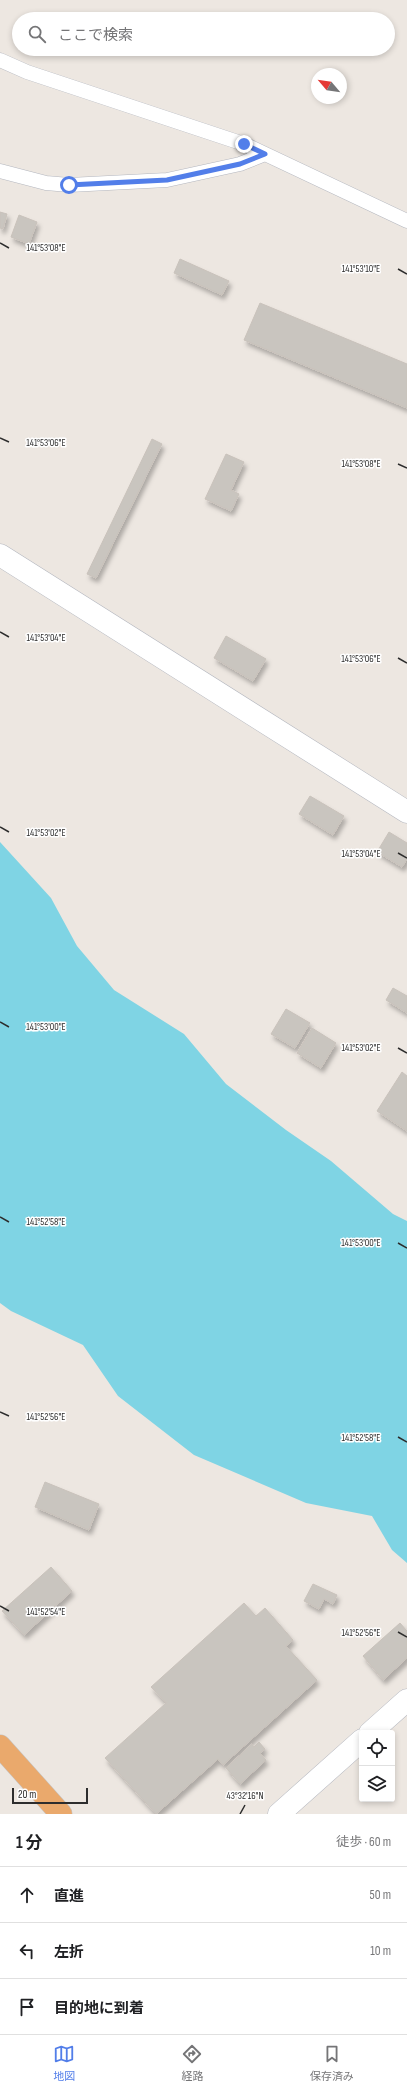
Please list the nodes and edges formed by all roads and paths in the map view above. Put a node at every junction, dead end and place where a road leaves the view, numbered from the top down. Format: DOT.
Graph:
graph roads {
  1 [pos="0,60"];
  2 [pos="265,154"];
  3 [pos="0,171"];
  4 [pos="407,221"];
  5 [pos="0,555"];
  6 [pos="407,812"];
  7 [pos="407,1700"];
  8 [pos="373,1730"];
  9 [pos="359,1743"];
  10 [pos="0,1746"];
  11 [pos="61,1814"];
  12 [pos="279,1814"];
  1 -- 2 [label="lane"];
  2 -- 3 [label="lane"];
  2 -- 4 [label="lane"];
  5 -- 6 [label="street"];
  7 -- 8 [label="street"];
  9 -- 12 [label="street"];
  10 -- 11 [label="highway"];
}
